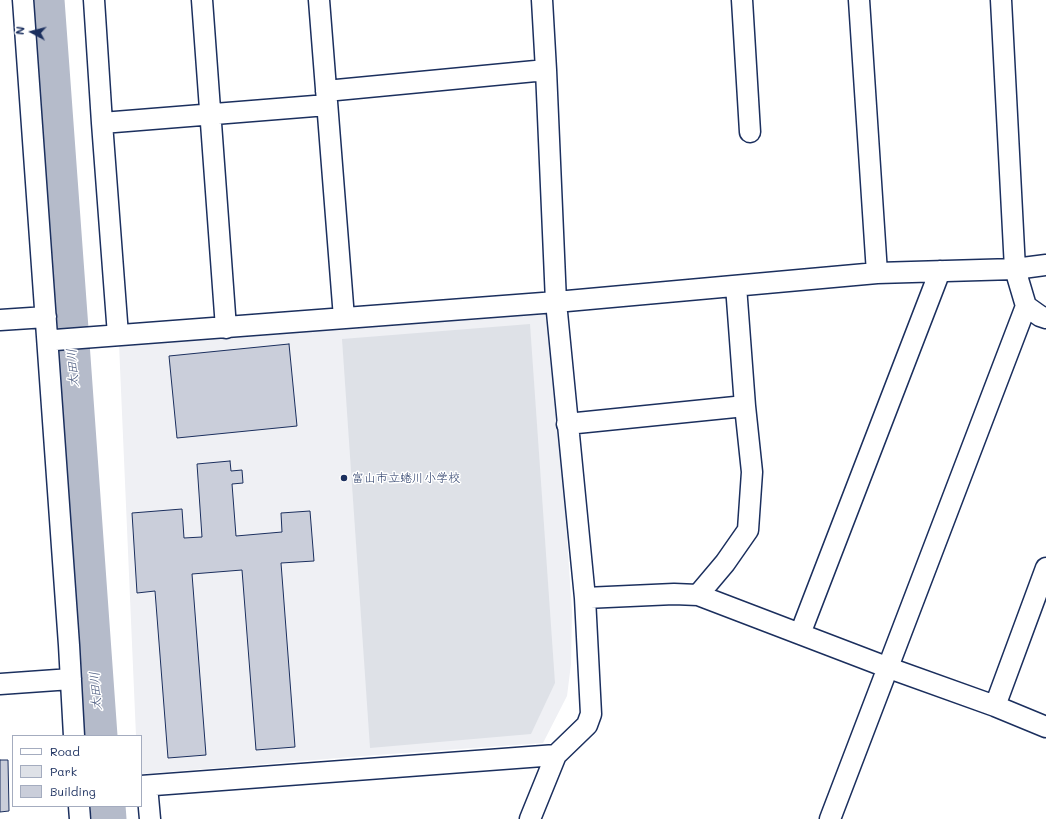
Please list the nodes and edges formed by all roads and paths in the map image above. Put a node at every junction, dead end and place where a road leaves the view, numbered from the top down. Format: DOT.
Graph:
graph roads {
  1 [pos="23,0"];
  2 [pos="94,0"];
  3 [pos="202,0"];
  4 [pos="319,0"];
  5 [pos="542,0"];
  6 [pos="742,0"];
  7 [pos="859,0"];
  8 [pos="1001,0"];
  9 [pos="546,70"];
  10 [pos="327,98"];
  11 [pos="210,114"];
  12 [pos="102,123"];
  13 [pos="750,132"];
  14 [pos="1046,265"];
  15 [pos="1015,269"];
  16 [pos="940,271"];
  17 [pos="877,273"];
  18 [pos="736,286"];
  19 [pos="556,302"];
  20 [pos="1026,306"];
  21 [pos="46,317"];
  22 [pos="344,318"];
  23 [pos="1046,318"];
  24 [pos="0,320"];
  25 [pos="226,328"];
  26 [pos="118,336"];
  27 [pos="51,342"];
  28 [pos="745,406"];
  29 [pos="567,424"];
  30 [pos="1046,568"];
  31 [pos="698,595"];
  32 [pos="585,598"];
  33 [pos="800,634"];
  34 [pos="889,668"];
  35 [pos="71,679"];
  36 [pos="0,684"];
  37 [pos="995,706"];
  38 [pos="1046,727"];
  39 [pos="74,735"];
  40 [pos="556,755"];
  41 [pos="144,786"];
  42 [pos="79,807"];
  43 [pos="80,819"];
  44 [pos="150,819"];
  45 [pos="530,819"];
  46 [pos="830,819"];
  1 -- 21 [label="street"];
  2 -- 12 [label="street"];
  3 -- 11 [label="street"];
  4 -- 10 [label="street"];
  5 -- 9 [label="street"];
  6 -- 13 [label="street"];
  7 -- 17 [label="street"];
  8 -- 15 [label="street"];
  9 -- 10 [label="street"];
  9 -- 19 [label="street"];
  10 -- 11 [label="street"];
  10 -- 22 [label="street"];
  11 -- 12 [label="street"];
  11 -- 25 [label="street"];
  12 -- 26 [label="street"];
  14 -- 15 [label="street"];
  15 -- 16 [label="street"];
  15 -- 20 [label="street"];
  16 -- 17 [label="street"];
  16 -- 33 [label="street"];
  17 -- 18 [label="street"];
  18 -- 19 [label="street"];
  18 -- 28 [label="street"];
  19 -- 22 [label="street"];
  19 -- 29 [label="street"];
  20 -- 23 [label="street"];
  20 -- 34 [label="street"];
  21 -- 24 [label="street"];
  21 -- 27 [label="street"];
  22 -- 25 [label="street"];
  25 -- 26 [label="street"];
  26 -- 27 [label="street"];
  27 -- 35 [label="street"];
  28 -- 29 [label="street"];
  28 -- 31 [label="street"];
  29 -- 32 [label="street"];
  30 -- 37 [label="street"];
  31 -- 32 [label="street"];
  31 -- 33 [label="street"];
  32 -- 40 [label="street"];
  33 -- 34 [label="street"];
  34 -- 37 [label="street"];
  34 -- 46 [label="street"];
  35 -- 36 [label="street"];
  35 -- 39 [label="street"];
  37 -- 38 [label="street"];
  40 -- 41 [label="street"];
  40 -- 45 [label="street"];
  41 -- 44 [label="street"];
  42 -- 43 [label="street"];
}
